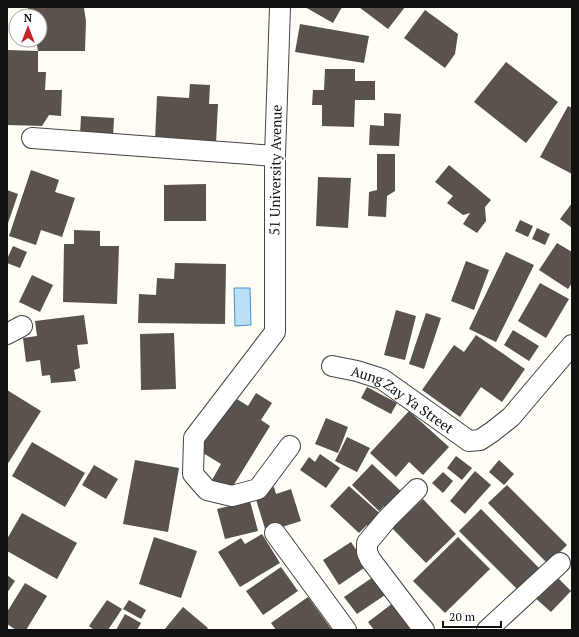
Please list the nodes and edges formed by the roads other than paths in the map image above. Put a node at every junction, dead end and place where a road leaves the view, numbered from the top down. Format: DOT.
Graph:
graph roads {
  1 [pos="280,7"];
  2 [pos="32,138"];
  3 [pos="275,156"];
  4 [pos="572,344"];
  5 [pos="332,366"];
  6 [pos="290,446"];
  7 [pos="417,489"];
  8 [pos="275,533"];
  9 [pos="560,563"];
  10 [pos="346,630"];
  11 [pos="424,630"];
  12 [pos="487,630"];
  1 -- 3 [label="street, 51 University Avenue"];
  2 -- 3 [label="street"];
  3 -- 6 [label="street, 51 University Avenue"];
  4 -- 5 [label="street, Aung Zay Ya Street"];
  7 -- 11 [label="street"];
  8 -- 10 [label="street"];
  9 -- 12 [label="street"];
}
